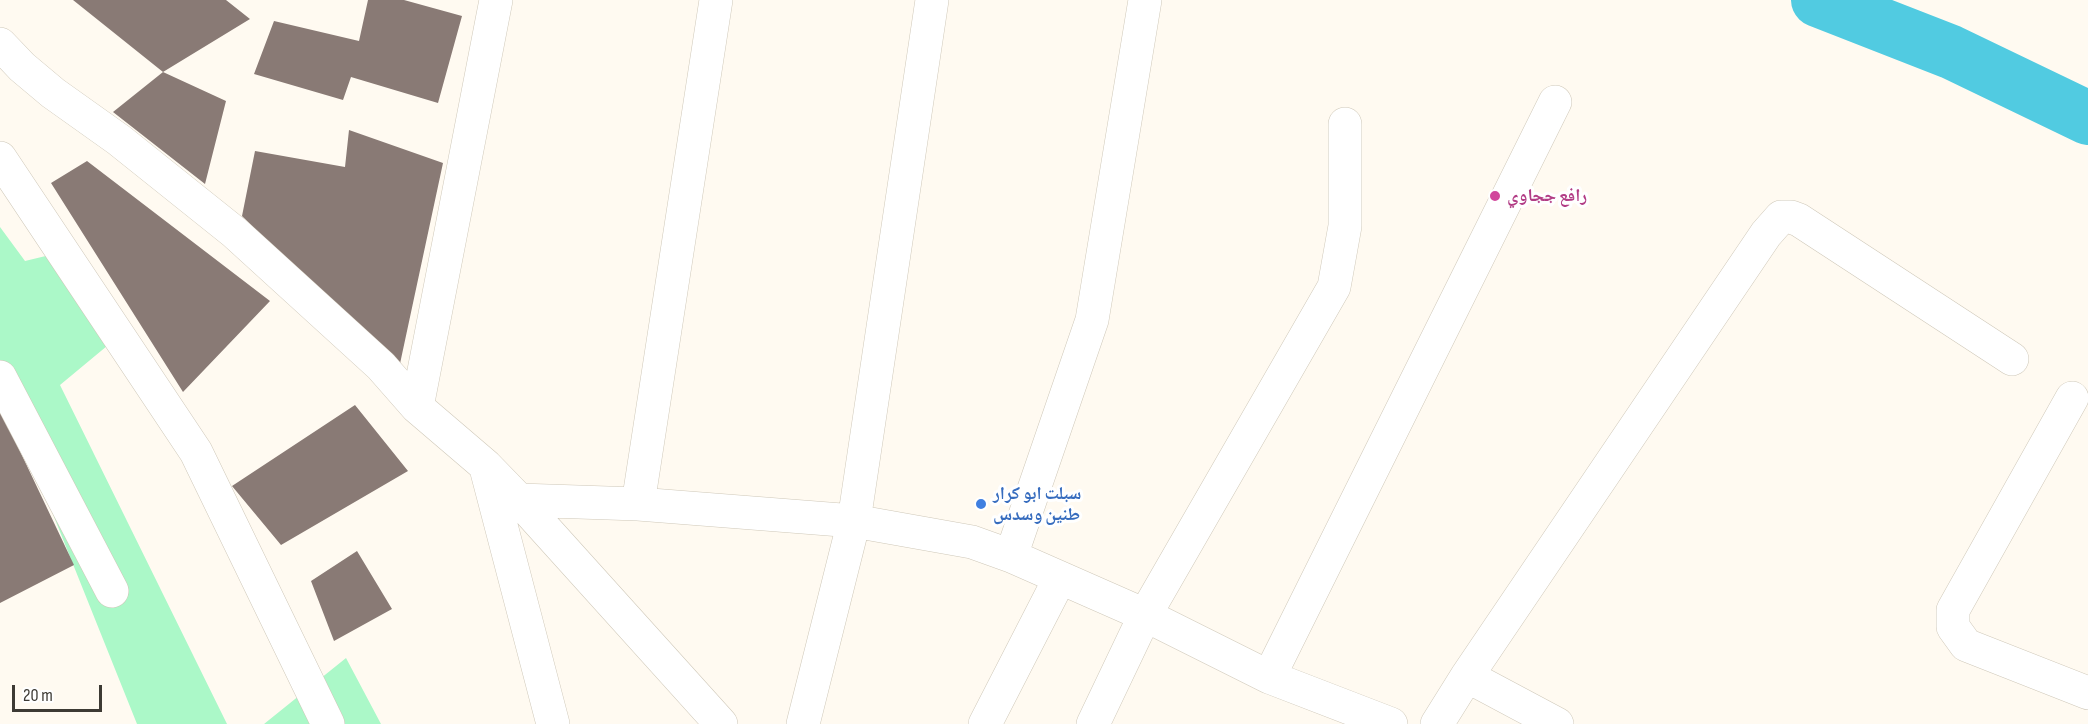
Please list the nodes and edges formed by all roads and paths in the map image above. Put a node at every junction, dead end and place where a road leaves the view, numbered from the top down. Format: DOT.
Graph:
graph roads {
  1 [pos="496,0"];
  2 [pos="716,0"];
  3 [pos="932,0"];
  4 [pos="1145,0"];
  5 [pos="0,44"];
  6 [pos="1555,102"];
  7 [pos="1345,124"];
  8 [pos="0,159"];
  9 [pos="2012,359"];
  10 [pos="0,377"];
  11 [pos="2072,398"];
  12 [pos="417,407"];
  13 [pos="486,466"];
  14 [pos="519,500"];
  15 [pos="638,504"];
  16 [pos="854,521"];
  17 [pos="1011,556"];
  18 [pos="1060,578"];
  19 [pos="112,591"];
  20 [pos="1145,615"];
  21 [pos="1467,676"];
  22 [pos="1269,677"];
  23 [pos="2088,693"];
  24 [pos="1341,715"];
  25 [pos="328,724"];
  26 [pos="553,724"];
  27 [pos="721,724"];
  28 [pos="803,724"];
  29 [pos="985,724"];
  30 [pos="1094,724"];
  31 [pos="1390,724"];
  32 [pos="1437,724"];
  33 [pos="1557,724"];
  1 -- 12 [label="street"];
  2 -- 15 [label="street"];
  3 -- 16 [label="street"];
  4 -- 17 [label="street"];
  5 -- 12 [label="street"];
  6 -- 22 [label="street"];
  7 -- 20 [label="street"];
  8 -- 25 [label="street"];
  9 -- 21 [label="street"];
  10 -- 19 [label="street"];
  11 -- 23 [label="street"];
  12 -- 13 [label="street"];
  13 -- 14 [label="street"];
  13 -- 26 [label="street"];
  14 -- 15 [label="street"];
  14 -- 27 [label="street"];
  15 -- 16 [label="street"];
  16 -- 17 [label="street"];
  16 -- 28 [label="street"];
  17 -- 18 [label="street"];
  18 -- 20 [label="street"];
  18 -- 29 [label="street"];
  20 -- 22 [label="street"];
  20 -- 30 [label="street"];
  21 -- 32 [label="street"];
  21 -- 33 [label="street"];
  22 -- 24 [label="street"];
  24 -- 31 [label="street"];
}
